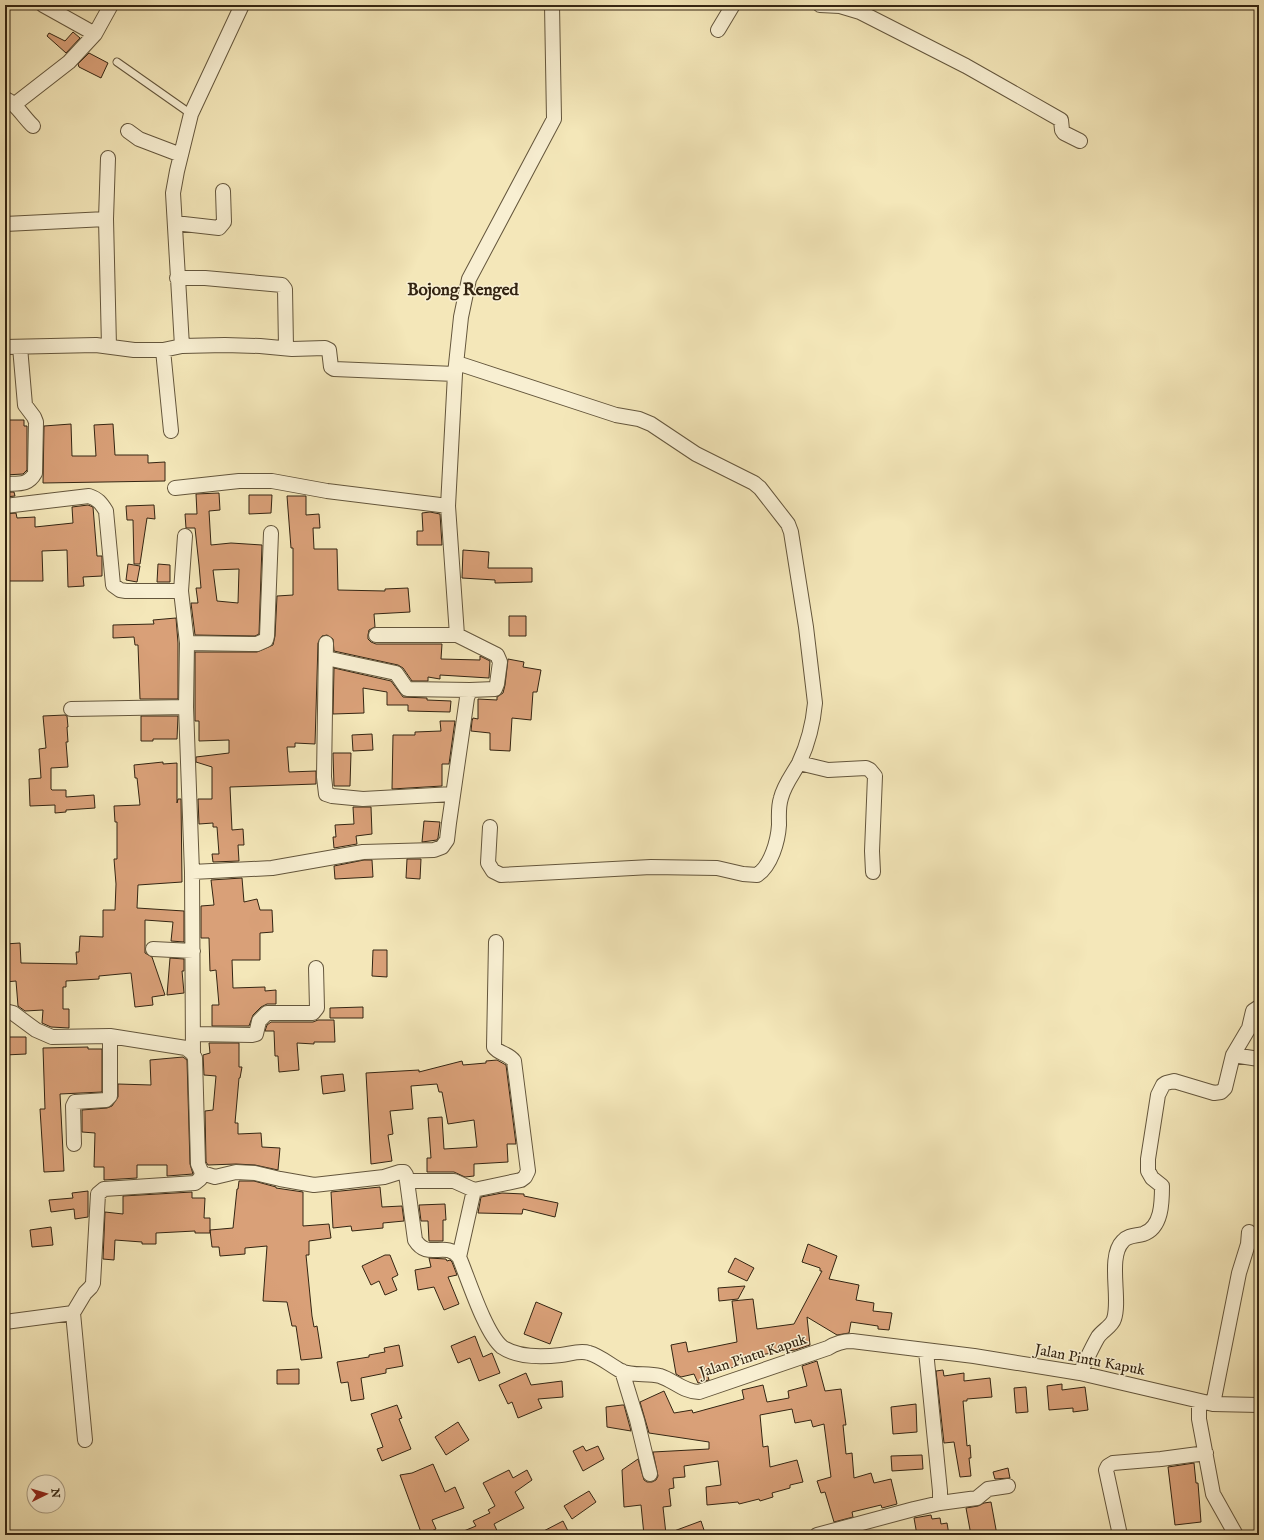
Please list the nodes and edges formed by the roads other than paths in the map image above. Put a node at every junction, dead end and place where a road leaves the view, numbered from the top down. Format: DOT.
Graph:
graph roads {
  1 [pos="42,5"];
  2 [pos="111,5"];
  3 [pos="242,5"];
  4 [pos="552,5"];
  5 [pos="733,5"];
  6 [pos="820,5"];
  7 [pos="718,30"];
  8 [pos="95,34"];
  9 [pos="117,62"];
  10 [pos="10,102"];
  11 [pos="191,114"];
  12 [pos="33,126"];
  13 [pos="128,131"];
  14 [pos="1080,141"];
  15 [pos="180,155"];
  16 [pos="108,158"];
  17 [pos="223,191"];
  18 [pos="106,219"];
  19 [pos="175,223"];
  20 [pos="5,224"];
  21 [pos="178,278"];
  22 [pos="109,346"];
  23 [pos="182,346"];
  24 [pos="5,347"];
  25 [pos="20,347"];
  26 [pos="286,347"];
  27 [pos="163,350"];
  28 [pos="456,369"];
  29 [pos="171,431"];
  30 [pos="5,484"];
  31 [pos="175,488"];
  32 [pos="5,506"];
  33 [pos="448,506"];
  34 [pos="271,533"];
  35 [pos="185,536"];
  36 [pos="181,591"];
  37 [pos="457,634"];
  38 [pos="376,635"];
  39 [pos="187,643"];
  40 [pos="326,643"];
  41 [pos="326,658"];
  42 [pos="470,690"];
  43 [pos="186,707"];
  44 [pos="71,709"];
  45 [pos="799,763"];
  46 [pos="453,794"];
  47 [pos="490,827"];
  48 [pos="192,872"];
  49 [pos="873,872"];
  50 [pos="496,942"];
  51 [pos="153,949"];
  52 [pos="193,951"];
  53 [pos="316,968"];
  54 [pos="1259,1007"];
  55 [pos="5,1011"];
  56 [pos="194,1034"];
  57 [pos="110,1036"];
  58 [pos="193,1054"];
  59 [pos="1233,1055"];
  60 [pos="1259,1060"];
  61 [pos="74,1144"];
  62 [pos="202,1173"];
  63 [pos="408,1181"];
  64 [pos="474,1190"];
  65 [pos="1249,1232"];
  66 [pos="459,1257"];
  67 [pos="73,1313"];
  68 [pos="5,1322"];
  69 [pos="926,1351"];
  70 [pos="622,1371"];
  71 [pos="1080,1373"];
  72 [pos="1206,1403"];
  73 [pos="1259,1405"];
  74 [pos="84,1440"];
  75 [pos="1206,1453"];
  76 [pos="650,1474"];
  77 [pos="1008,1486"];
  78 [pos="940,1503"];
  79 [pos="817,1535"];
  80 [pos="1120,1535"];
  81 [pos="1236,1535"];
  1 -- 8 [label="street"];
  2 -- 8 [label="street"];
  3 -- 11 [label="street"];
  4 -- 28 [label="street"];
  5 -- 7 [label="street"];
  6 -- 14 [label="street"];
  8 -- 10 [label="street"];
  9 -- 11 [label="lane"];
  10 -- 12 [label="street"];
  11 -- 15 [label="street"];
  13 -- 15 [label="street"];
  15 -- 19 [label="street"];
  16 -- 18 [label="street"];
  17 -- 19 [label="street"];
  18 -- 20 [label="street"];
  18 -- 22 [label="street"];
  19 -- 21 [label="street"];
  21 -- 23 [label="street"];
  21 -- 26 [label="street"];
  22 -- 25 [label="street"];
  22 -- 27 [label="street"];
  23 -- 26 [label="street"];
  23 -- 27 [label="street"];
  24 -- 25 [label="street"];
  25 -- 30 [label="street"];
  26 -- 28 [label="street"];
  27 -- 29 [label="street"];
  28 -- 33 [label="street"];
  28 -- 45 [label="street"];
  31 -- 33 [label="street"];
  32 -- 36 [label="street"];
  33 -- 37 [label="street"];
  34 -- 39 [label="street"];
  35 -- 36 [label="street"];
  36 -- 39 [label="street"];
  37 -- 38 [label="street"];
  37 -- 42 [label="street"];
  39 -- 43 [label="street"];
  40 -- 41 [label="street"];
  41 -- 42 [label="street"];
  41 -- 46 [label="street"];
  42 -- 46 [label="street"];
  43 -- 44 [label="street"];
  43 -- 48 [label="street"];
  45 -- 47 [label="street"];
  45 -- 49 [label="street"];
  46 -- 48 [label="street"];
  48 -- 52 [label="street"];
  50 -- 64 [label="street"];
  51 -- 52 [label="street"];
  52 -- 56 [label="street"];
  53 -- 56 [label="street"];
  54 -- 59 [label="street"];
  55 -- 57 [label="street"];
  56 -- 58 [label="street"];
  57 -- 58 [label="street"];
  57 -- 61 [label="street"];
  58 -- 62 [label="street"];
  59 -- 60 [label="street"];
  59 -- 71 [label="street"];
  62 -- 63 [label="street"];
  62 -- 67 [label="street"];
  63 -- 64 [label="street"];
  63 -- 66 [label="street"];
  64 -- 66 [label="street"];
  65 -- 72 [label="street"];
  66 -- 70 [label="street, Jalan Pintu Kapuk"];
  67 -- 68 [label="street"];
  67 -- 74 [label="street"];
  69 -- 70 [label="street, Jalan Pintu Kapuk"];
  69 -- 71 [label="street, Jalan Pintu Kapuk"];
  69 -- 78 [label="street"];
  70 -- 76 [label="street"];
  71 -- 72 [label="street, Jalan Pintu Kapuk"];
  72 -- 73 [label="street, Jalan Pintu Kapuk"];
  72 -- 75 [label="street"];
  75 -- 80 [label="street"];
  75 -- 81 [label="street"];
  77 -- 78 [label="street"];
  78 -- 79 [label="street"];
}
